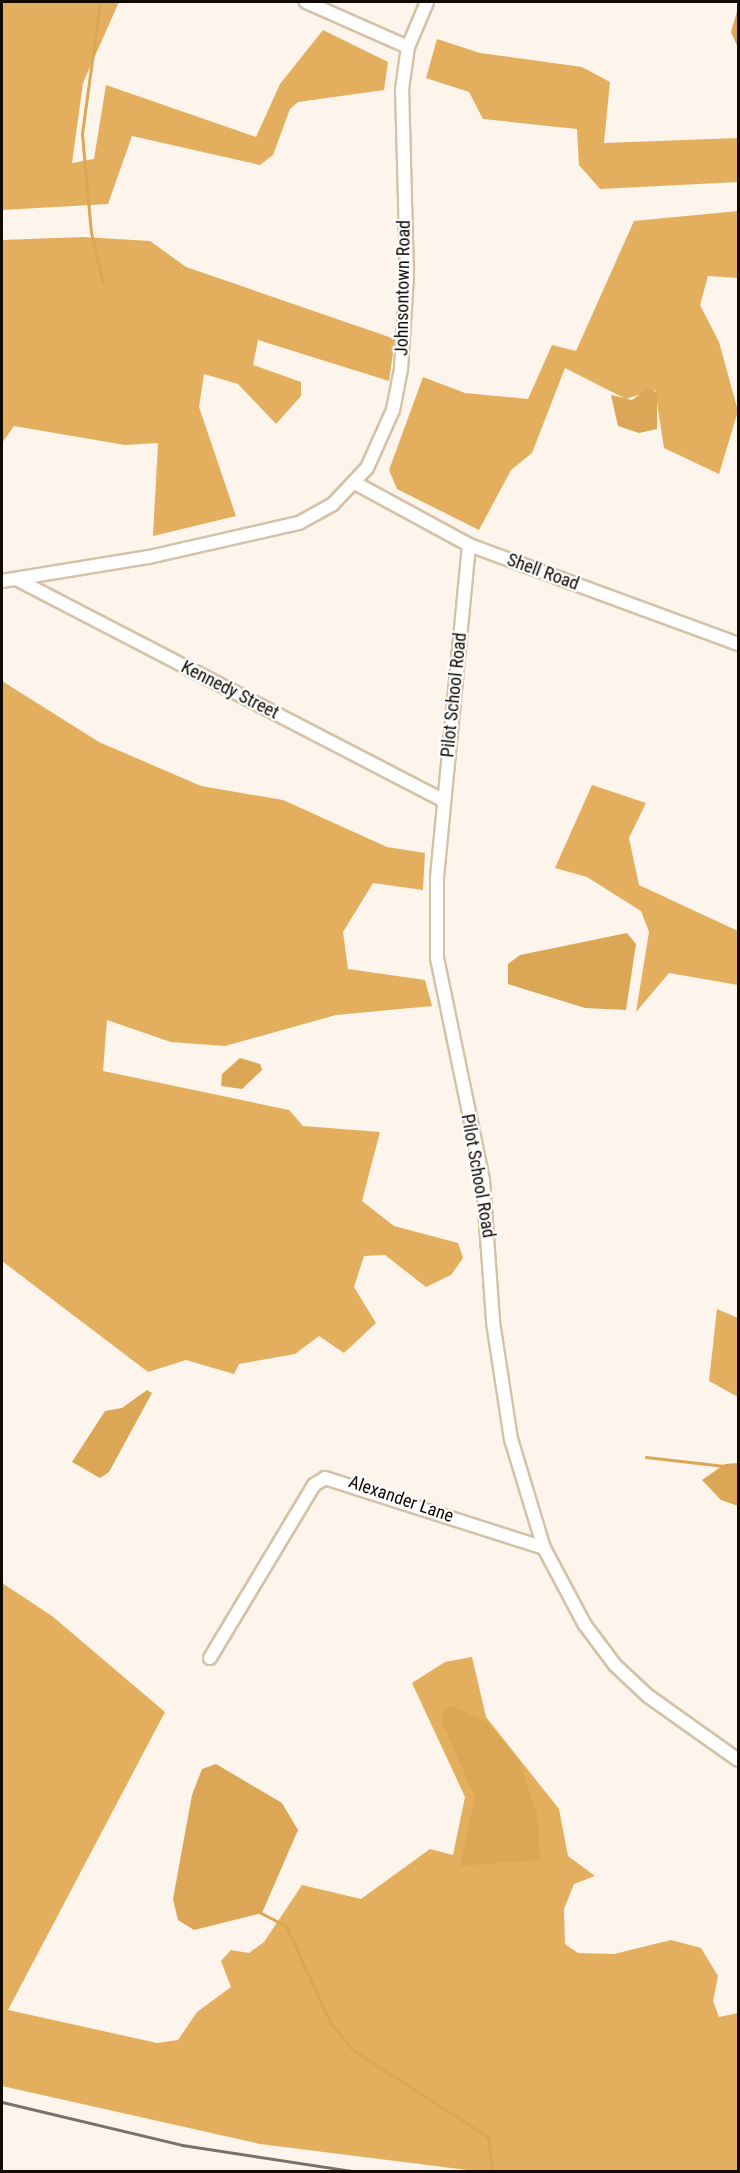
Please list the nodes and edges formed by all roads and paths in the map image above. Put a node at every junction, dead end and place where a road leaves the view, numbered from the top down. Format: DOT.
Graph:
graph roads {
  1 [pos="306,2"];
  2 [pos="427,2"];
  3 [pos="408,47"];
  4 [pos="355,483"];
  5 [pos="469,545"];
  6 [pos="18,580"];
  7 [pos="2,581"];
  8 [pos="738,644"];
  9 [pos="443,800"];
  10 [pos="544,1548"];
  11 [pos="210,1658"];
  12 [pos="738,1760"];
  1 -- 3 [label="street"];
  2 -- 3 [label="street, Johnsontown Road"];
  3 -- 4 [label="street, Johnsontown Road"];
  4 -- 5 [label="street, Shell Road"];
  4 -- 6 [label="street, Johnsontown Road"];
  5 -- 8 [label="street, Shell Road"];
  5 -- 9 [label="street, Pilot School Road"];
  6 -- 7 [label="street, Johnsontown Road"];
  6 -- 9 [label="street, Kennedy Street"];
  9 -- 10 [label="street, Pilot School Road"];
  10 -- 11 [label="street, Alexander Lane"];
  10 -- 12 [label="street, Pilot School Road"];
}
